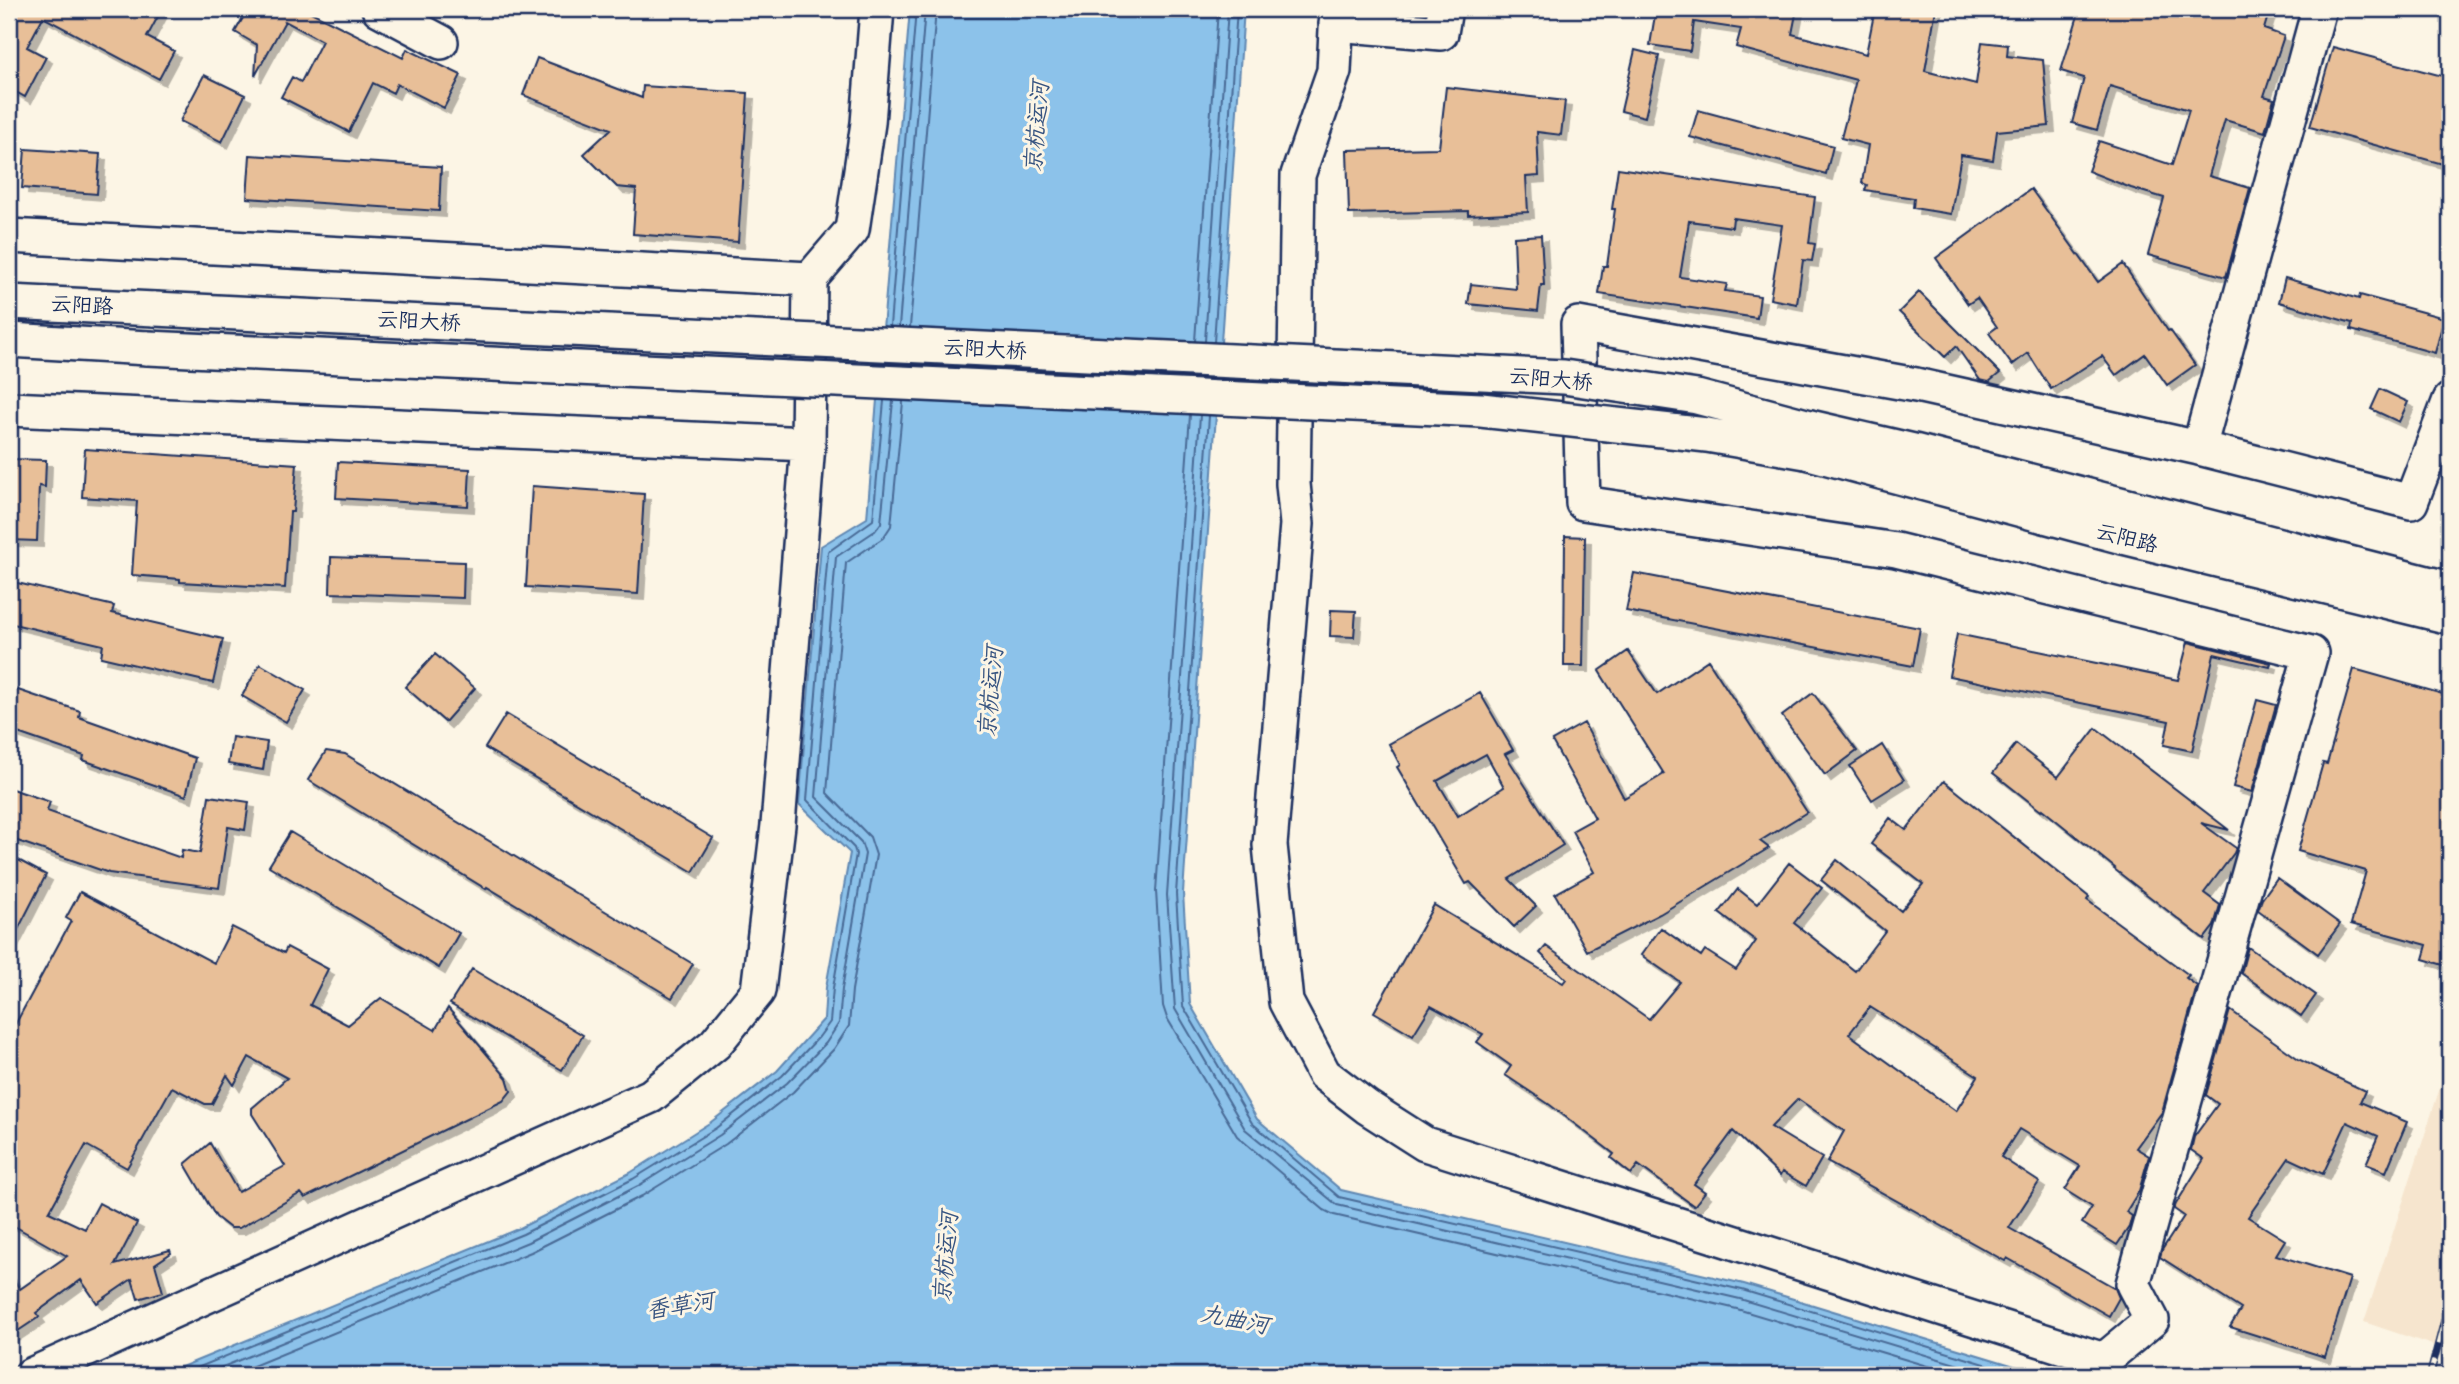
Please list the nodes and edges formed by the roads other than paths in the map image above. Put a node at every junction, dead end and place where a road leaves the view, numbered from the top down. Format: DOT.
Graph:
graph roads {
  1 [pos="379,9"];
  2 [pos="877,9"];
  3 [pos="1446,9"];
  4 [pos="2319,9"];
  5 [pos="1337,16"];
  6 [pos="441,42"];
  7 [pos="9,236"];
  8 [pos="810,279"];
  9 [pos="9,302"];
  10 [pos="155,309"];
  11 [pos="9,340"];
  12 [pos="148,348"];
  13 [pos="2450,400"];
  14 [pos="9,410"];
  15 [pos="1808,440"];
  16 [pos="807,444"];
  17 [pos="2199,448"];
  18 [pos="2450,589"];
  19 [pos="2450,617"];
  20 [pos="31,1375"];
  1 -- 6 [label="street"];
  2 -- 8 [label="street"];
  3 -- 5 [label="street"];
  4 -- 17 [label="street"];
  5 -- 17 [label="street"];
  7 -- 8 [label="street"];
  8 -- 16 [label="street"];
  9 -- 10 [label="street, 云阳路"];
  10 -- 15 [label="street, 云阳大桥, bridge"];
  11 -- 12 [label="street, 云阳路"];
  12 -- 15 [label="street, 云阳大桥, bridge"];
  13 -- 17 [label="street"];
  14 -- 16 [label="street"];
  15 -- 18 [label="street, 云阳路"];
  15 -- 19 [label="street, 云阳路"];
  16 -- 20 [label="street"];
}
